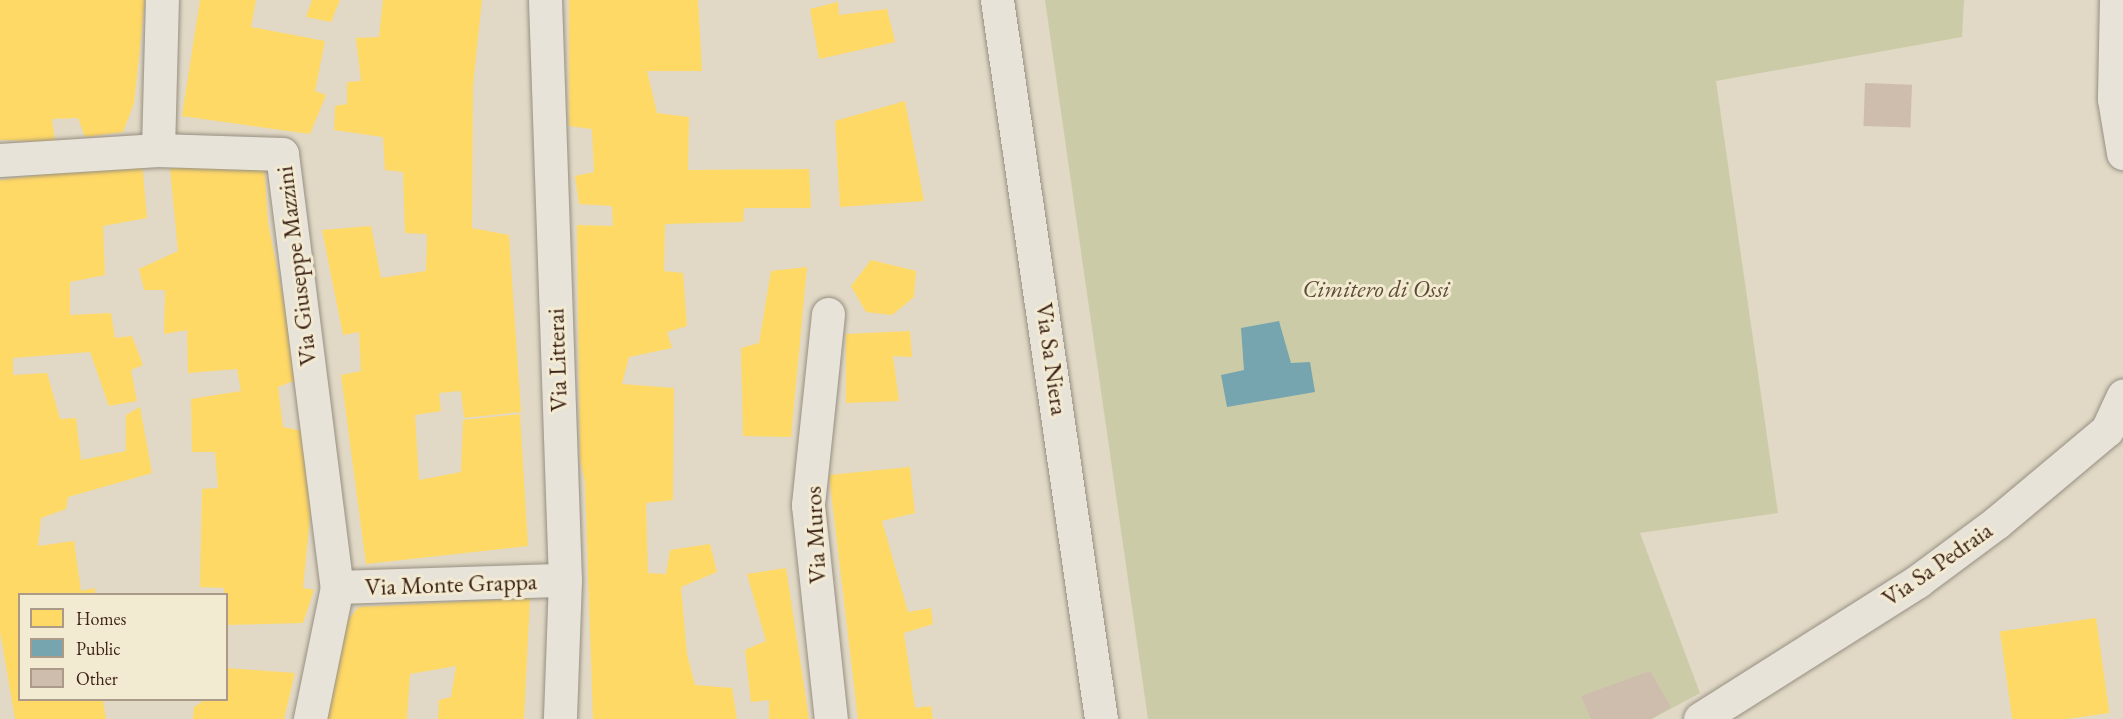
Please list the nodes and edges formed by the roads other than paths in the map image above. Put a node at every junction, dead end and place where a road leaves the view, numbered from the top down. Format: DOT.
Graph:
graph roads {
  1 [pos="162,0"];
  2 [pos="545,0"];
  3 [pos="997,0"];
  4 [pos="2116,0"];
  5 [pos="159,150"];
  6 [pos="2123,153"];
  7 [pos="0,160"];
  8 [pos="828,314"];
  9 [pos="2123,396"];
  10 [pos="565,580"];
  11 [pos="337,587"];
  12 [pos="1717,714"];
  13 [pos="310,719"];
  14 [pos="560,719"];
  15 [pos="831,719"];
  16 [pos="1101,719"];
  1 -- 5 [label="street"];
  2 -- 10 [label="street, Via Litterai"];
  3 -- 16 [label="street, Via Sa Niera"];
  4 -- 6 [label="street"];
  5 -- 7 [label="street, Via Giuseppe Mazzini"];
  5 -- 11 [label="street, Via Giuseppe Mazzini"];
  8 -- 15 [label="street, Via Muros"];
  9 -- 12 [label="street, Via Sa Pedraia"];
  10 -- 11 [label="street, Via Monte Grappa"];
  10 -- 14 [label="street, Via Litterai"];
  11 -- 13 [label="street"];
}
